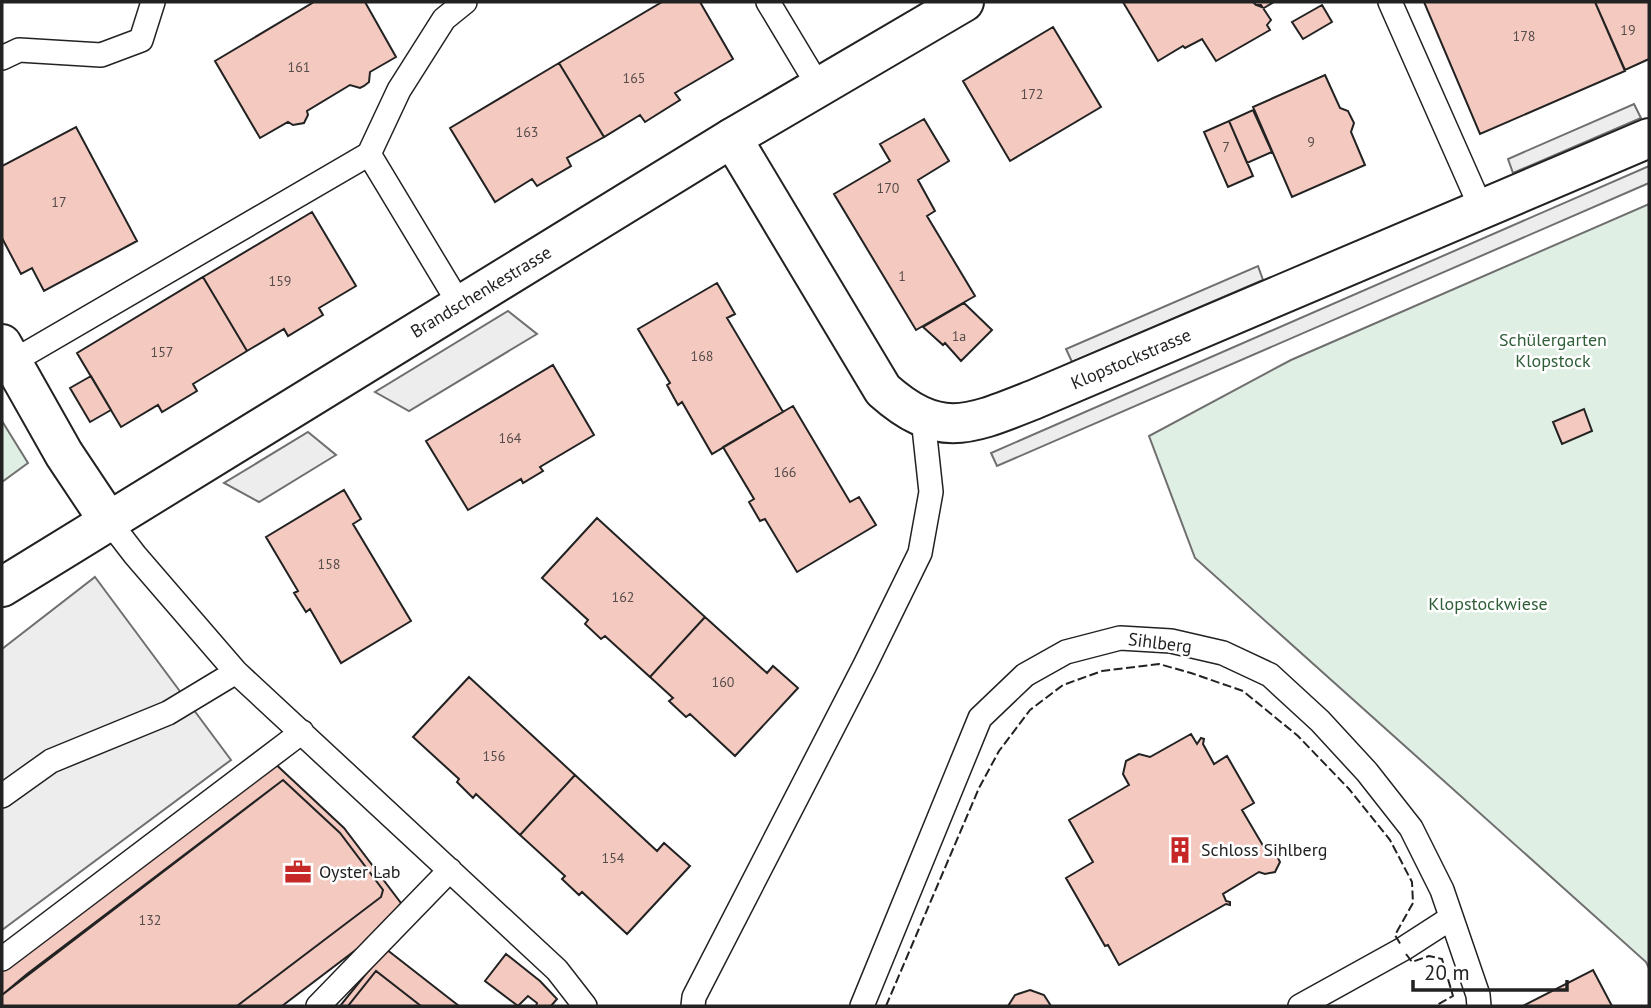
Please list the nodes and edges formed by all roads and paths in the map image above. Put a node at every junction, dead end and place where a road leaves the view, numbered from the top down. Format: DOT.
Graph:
graph roads {
  1 [pos="153,2"];
  2 [pos="464,2"];
  3 [pos="768,2"];
  4 [pos="964,2"];
  5 [pos="1390,2"];
  6 [pos="2,58"];
  7 [pos="819,87"];
  8 [pos="732,138"];
  9 [pos="1649,138"];
  10 [pos="369,155"];
  11 [pos="1482,210"];
  12 [pos="460,304"];
  13 [pos="7,353"];
  14 [pos="923,418"];
  15 [pos="108,520"];
  16 [pos="2,587"];
  17 [pos="236,672"];
  18 [pos="302,732"];
  19 [pos="2,796"];
  20 [pos="450,870"];
  21 [pos="1451,918"];
  22 [pos="2,959"];
  23 [pos="318,1006"];
  24 [pos="585,1006"];
  25 [pos="693,1006"];
  26 [pos="862,1006"];
  27 [pos="1300,1006"];
  28 [pos="1479,1006"];
  1 -- 6 [label="lane"];
  2 -- 10 [label="lane"];
  3 -- 7 [label="lane"];
  4 -- 7 [label="street, Brandschenkestrasse"];
  5 -- 11 [label="lane"];
  7 -- 8 [label="street, Brandschenkestrasse"];
  8 -- 12 [label="street, Brandschenkestrasse"];
  8 -- 14 [label="street, Klopstockstrasse"];
  9 -- 11 [label="street, Klopstockstrasse"];
  10 -- 12 [label="lane"];
  10 -- 13 [label="lane"];
  11 -- 14 [label="street, Klopstockstrasse"];
  12 -- 15 [label="street, Brandschenkestrasse"];
  13 -- 15 [label="street"];
  14 -- 25 [label="lane"];
  15 -- 16 [label="street, Brandschenkestrasse"];
  15 -- 17 [label="lane"];
  17 -- 18 [label="lane"];
  17 -- 19 [label="lane"];
  18 -- 20 [label="lane"];
  18 -- 22 [label="lane"];
  20 -- 23 [label="lane"];
  20 -- 24 [label="lane"];
  21 -- 26 [label="lane, Sihlberg"];
  21 -- 27 [label="lane"];
  21 -- 28 [label="lane, Sihlberg"];
}
